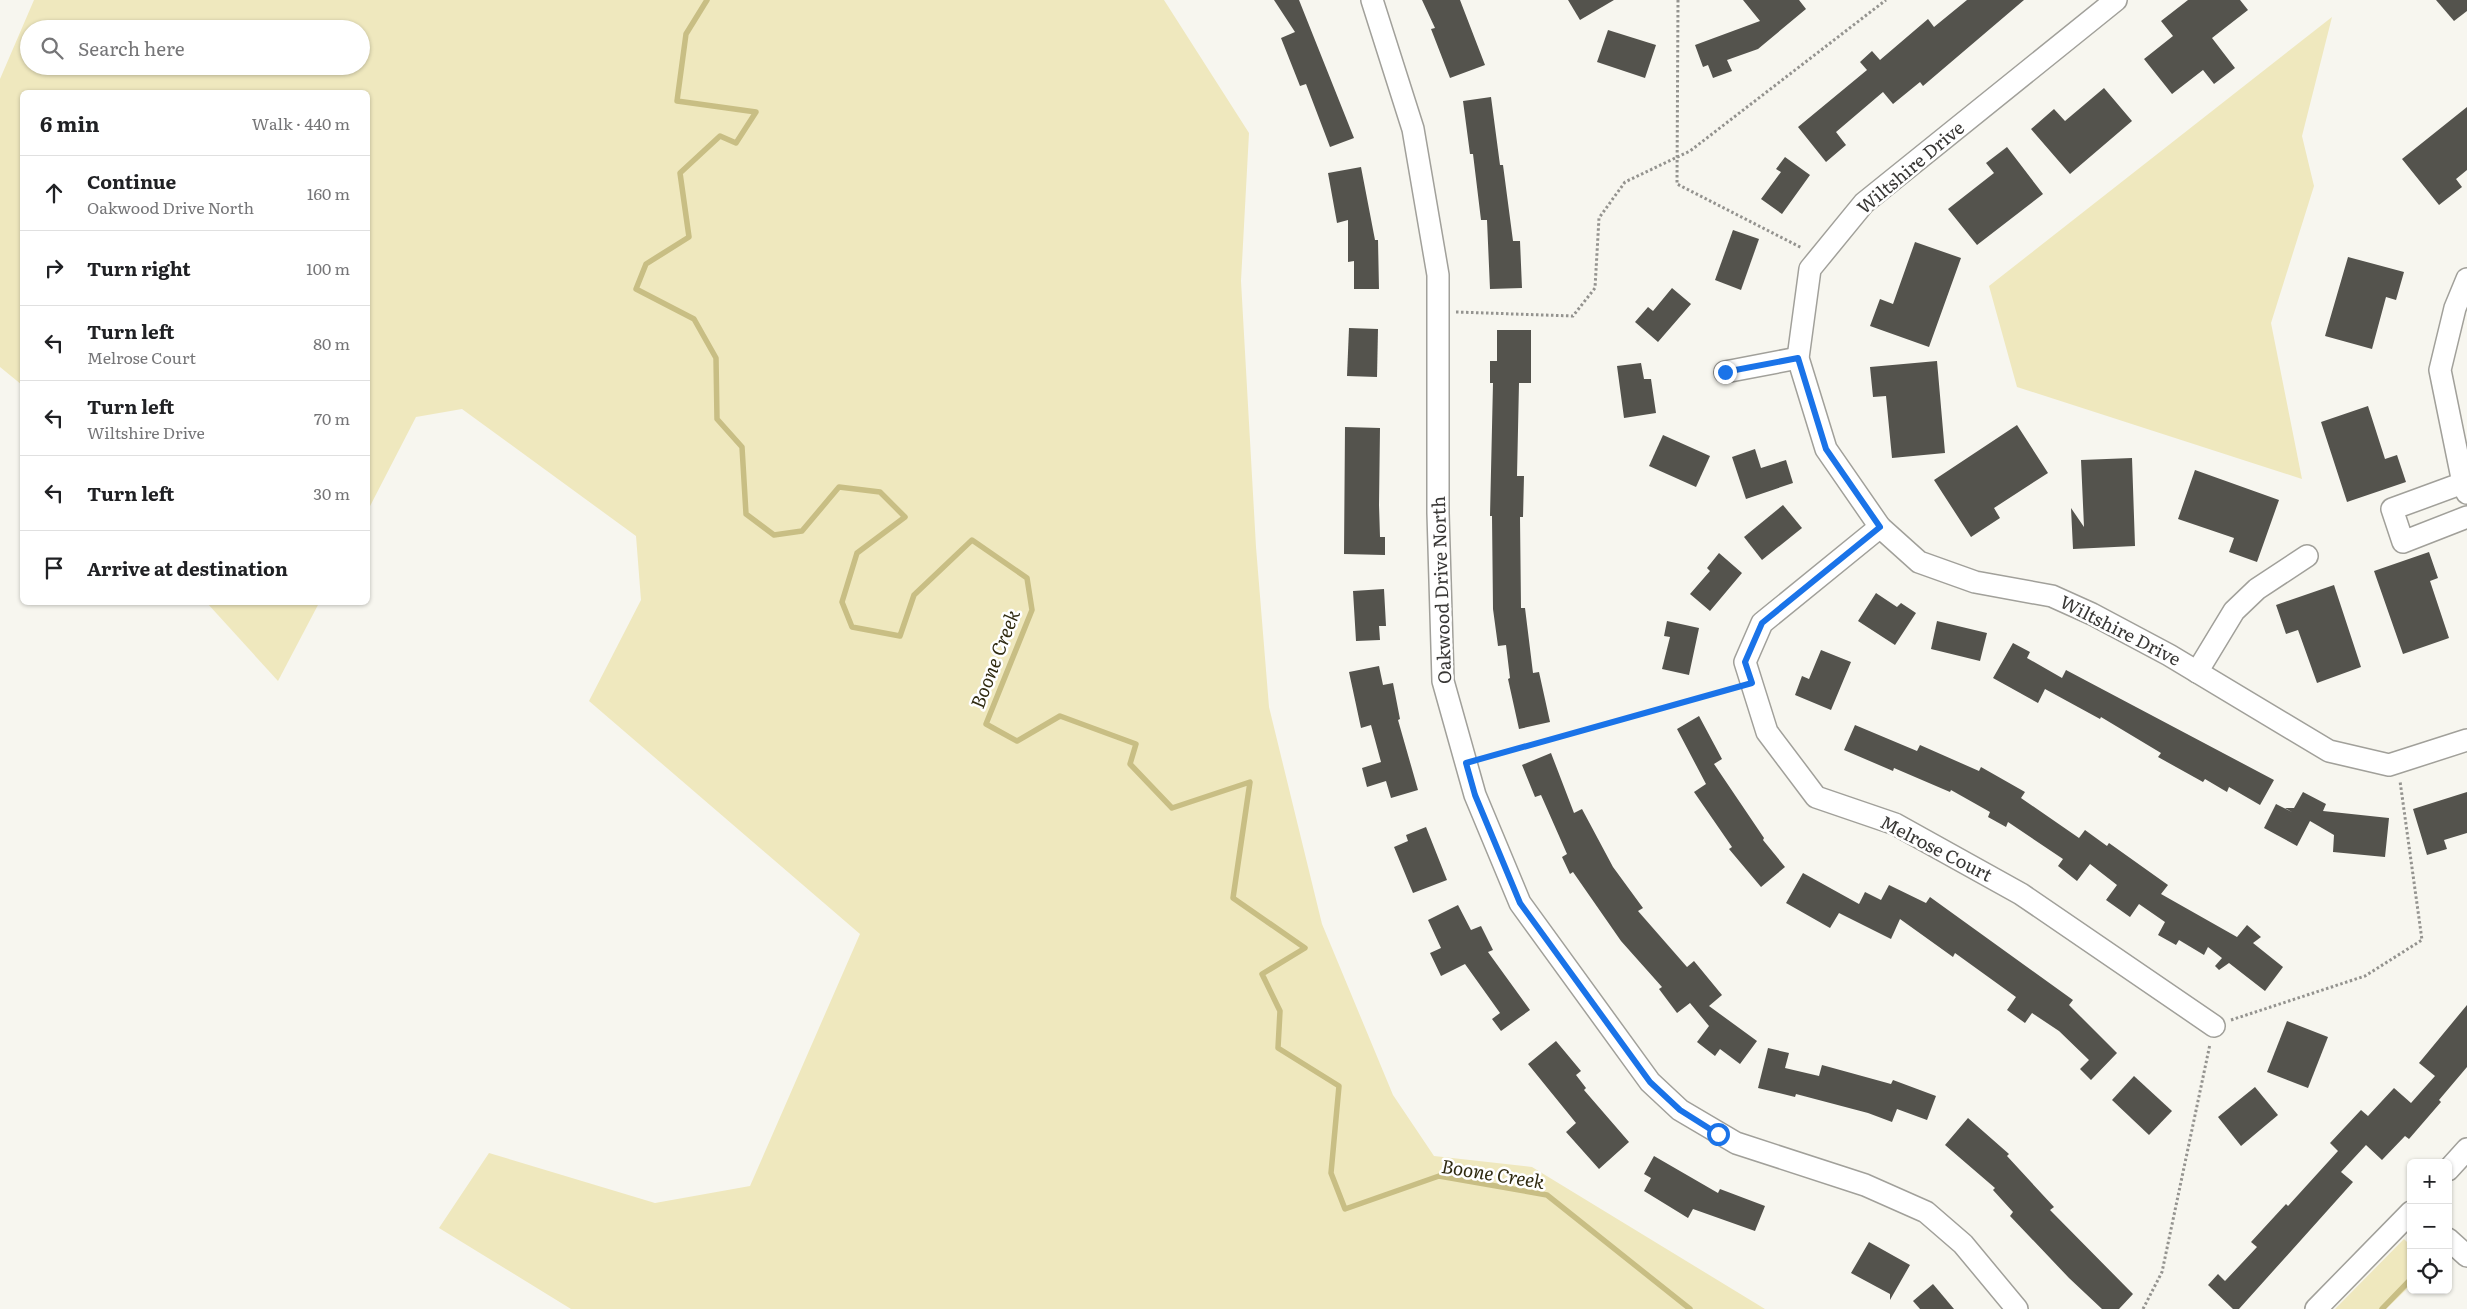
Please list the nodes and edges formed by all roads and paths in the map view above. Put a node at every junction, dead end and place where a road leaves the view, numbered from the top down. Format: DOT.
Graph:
graph roads {
  1 [pos="1372,0"];
  2 [pos="1678,0"];
  3 [pos="1886,0"];
  4 [pos="2116,0"];
  5 [pos="1676,157"];
  6 [pos="1820,257"];
  7 [pos="2467,279"];
  8 [pos="1438,311"];
  9 [pos="1798,358"];
  10 [pos="1725,372"];
  11 [pos="2465,488"];
  12 [pos="2467,516"];
  13 [pos="1880,527"];
  14 [pos="2307,556"];
  15 [pos="2197,672"];
  16 [pos="1752,683"];
  17 [pos="2467,740"];
  18 [pos="1466,763"];
  19 [pos="2398,763"];
  20 [pos="2214,1026"];
  21 [pos="2467,1149"];
  22 [pos="2452,1166"];
  23 [pos="2407,1216"];
  24 [pos="2452,1243"];
  25 [pos="2467,1256"];
  26 [pos="2017,1309"];
  27 [pos="2143,1309"];
  28 [pos="2316,1309"];
  1 -- 8 [label="street, Oakwood Drive North"];
  2 -- 5 [label="path"];
  3 -- 5 [label="path"];
  4 -- 6 [label="street, Wiltshire Drive"];
  5 -- 6 [label="path"];
  5 -- 8 [label="path"];
  6 -- 9 [label="street, Wiltshire Drive"];
  7 -- 11 [label="street"];
  8 -- 18 [label="street, Oakwood Drive North"];
  9 -- 10 [label="street"];
  9 -- 13 [label="street, Wiltshire Drive"];
  11 -- 12 [label="street"];
  13 -- 15 [label="street, Wiltshire Drive"];
  13 -- 16 [label="street, Melrose Court"];
  14 -- 15 [label="street"];
  15 -- 19 [label="street, Wiltshire Drive"];
  16 -- 18 [label="path"];
  16 -- 20 [label="street, Melrose Court"];
  17 -- 19 [label="street, Wiltshire Drive"];
  18 -- 26 [label="street, Oakwood Drive North"];
  19 -- 20 [label="path"];
  20 -- 27 [label="path"];
  21 -- 22 [label="street"];
  23 -- 28 [label="street"];
  24 -- 25 [label="street"];
}
